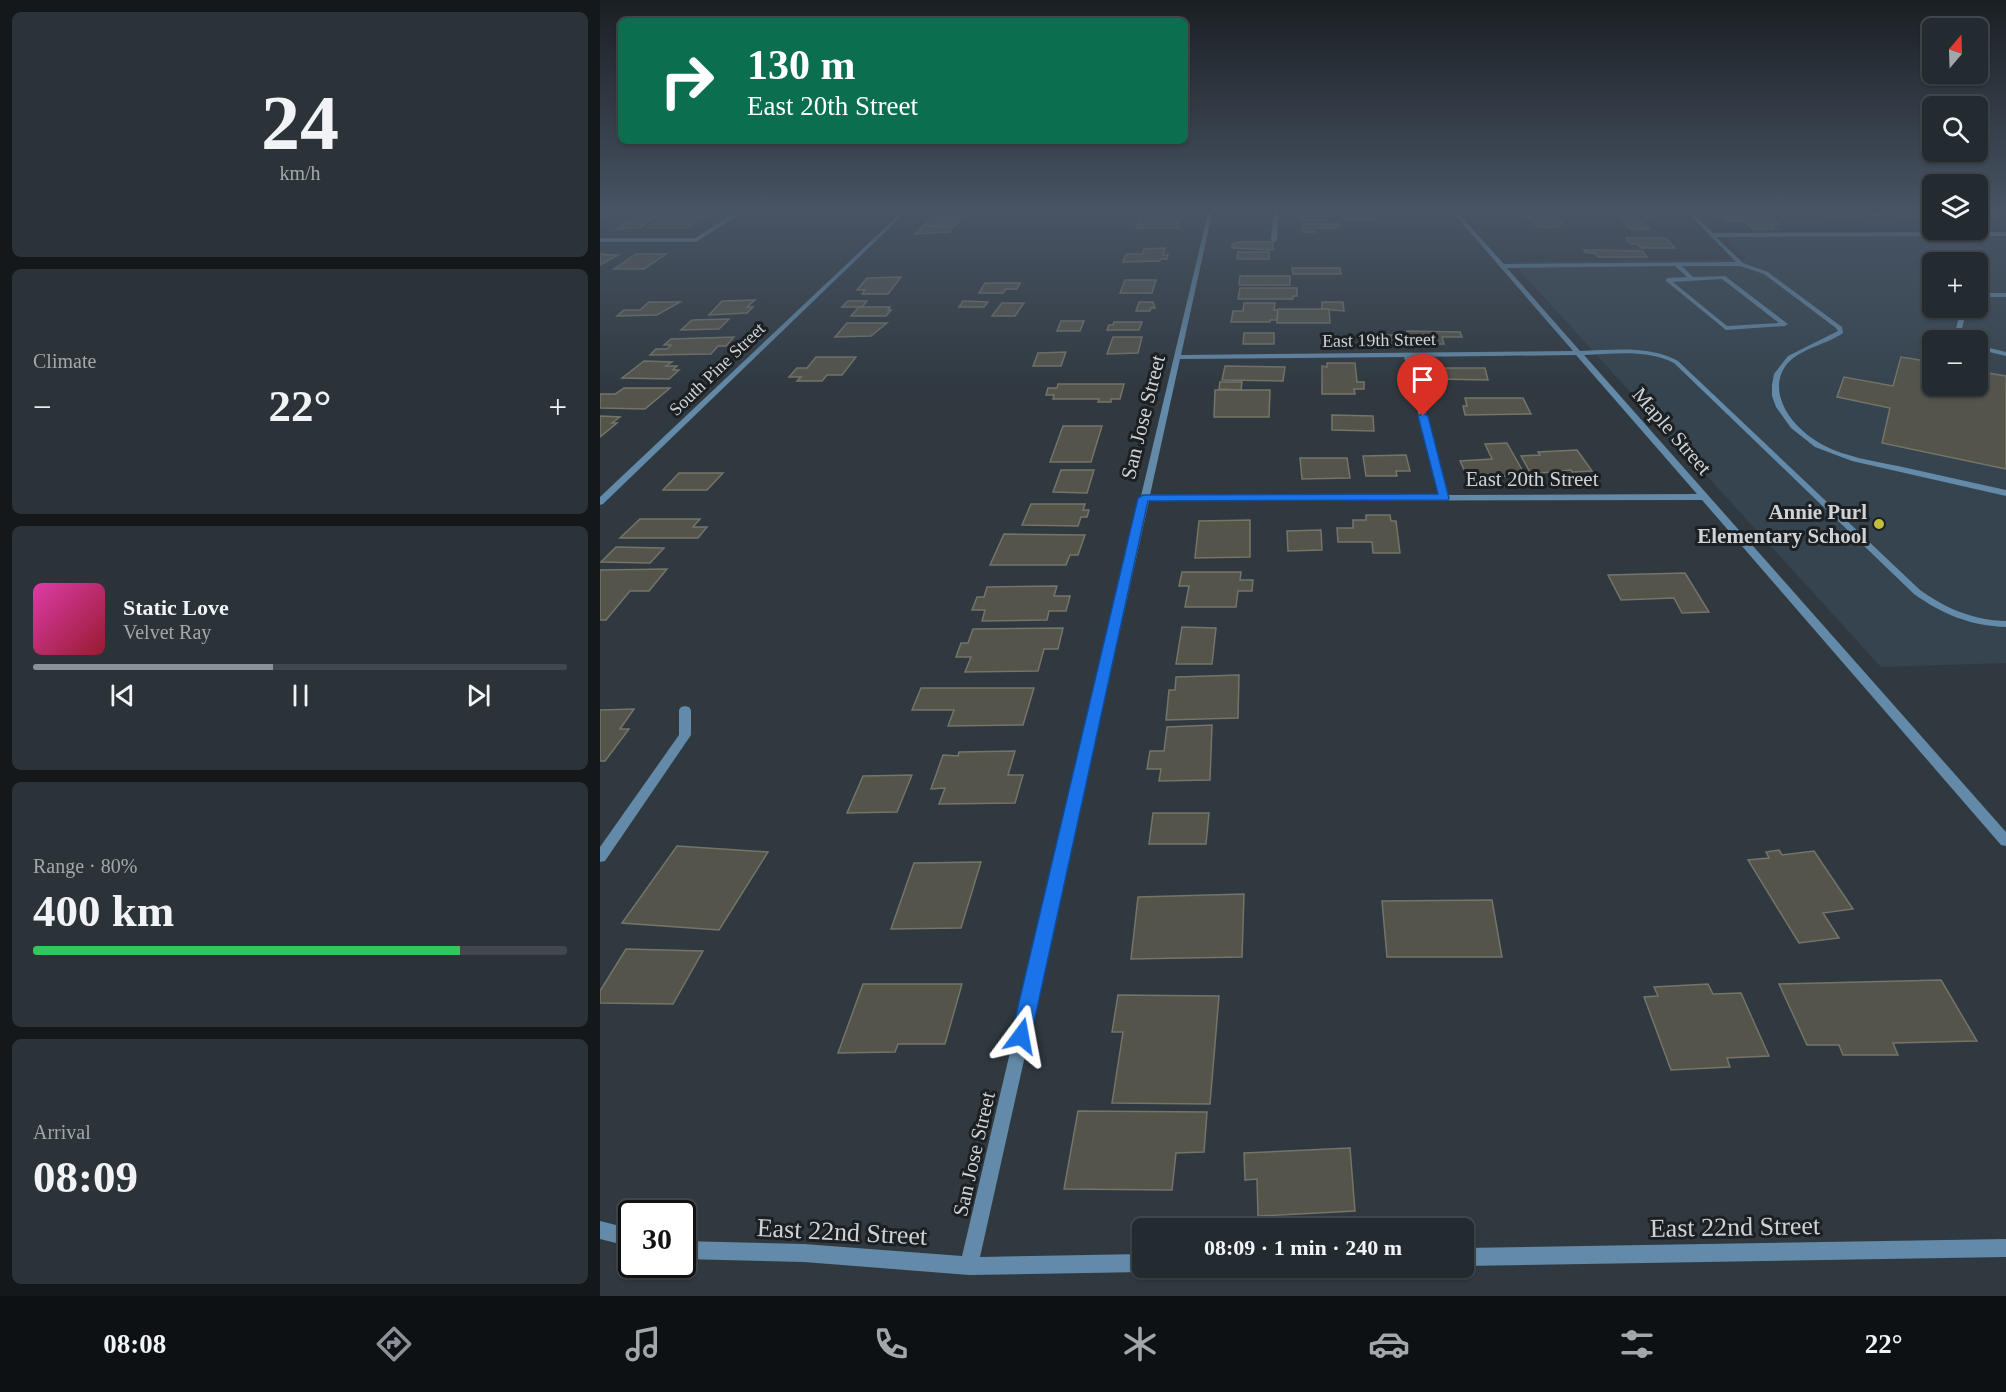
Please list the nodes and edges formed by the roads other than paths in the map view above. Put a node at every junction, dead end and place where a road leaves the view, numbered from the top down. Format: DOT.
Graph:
graph roads {
  1 [pos="844,269"];
  2 [pos="1198,269"];
  3 [pos="1507,269"];
  4 [pos="1682,269"];
  5 [pos="1756,269"];
  6 [pos="1692,279"];
  7 [pos="1988,295"];
  8 [pos="2006,295"];
  9 [pos="1988,349"];
  10 [pos="1407,354"];
  11 [pos="1581,354"];
  12 [pos="2006,354"];
  13 [pos="1178,357"];
  14 [pos="2006,493"];
  15 [pos="1705,497"];
  16 [pos="1143,498"];
  17 [pos="1444,498"];
  18 [pos="600,502"];
  19 [pos="2006,624"];
  20 [pos="685,710"];
  21 [pos="2006,841"];
  22 [pos="600,857"];
  23 [pos="600,1230"];
  24 [pos="618,1234"];
  25 [pos="2006,1248"];
  26 [pos="696,1250"];
  27 [pos="1474,1257"];
  28 [pos="1132,1263"];
  29 [pos="969,1266"];
  1 -- 18 [label="street, South Pine Street"];
  2 -- 13 [label="street, San Jose Street"];
  3 -- 11 [label="street, Maple Street"];
  4 -- 6 [label="street"];
  5 -- 14 [label="street"];
  6 -- 6 [label="street"];
  7 -- 8 [label="street"];
  9 -- 12 [label="street"];
  10 -- 11 [label="street, East 19th Street"];
  10 -- 13 [label="street, East 19th Street"];
  10 -- 17 [label="street"];
  11 -- 15 [label="street, Maple Street"];
  11 -- 19 [label="street, East 19th Street"];
  13 -- 16 [label="street, San Jose Street"];
  15 -- 17 [label="street, East 20th Street"];
  15 -- 21 [label="street, Maple Street"];
  16 -- 17 [label="street, East 20th Street"];
  16 -- 29 [label="street, San Jose Street"];
  20 -- 22 [label="street"];
  23 -- 24 [label="street"];
  25 -- 27 [label="street, East 22nd Street"];
  26 -- 29 [label="street, East 22nd Street"];
  28 -- 29 [label="street, East 22nd Street"];
}
